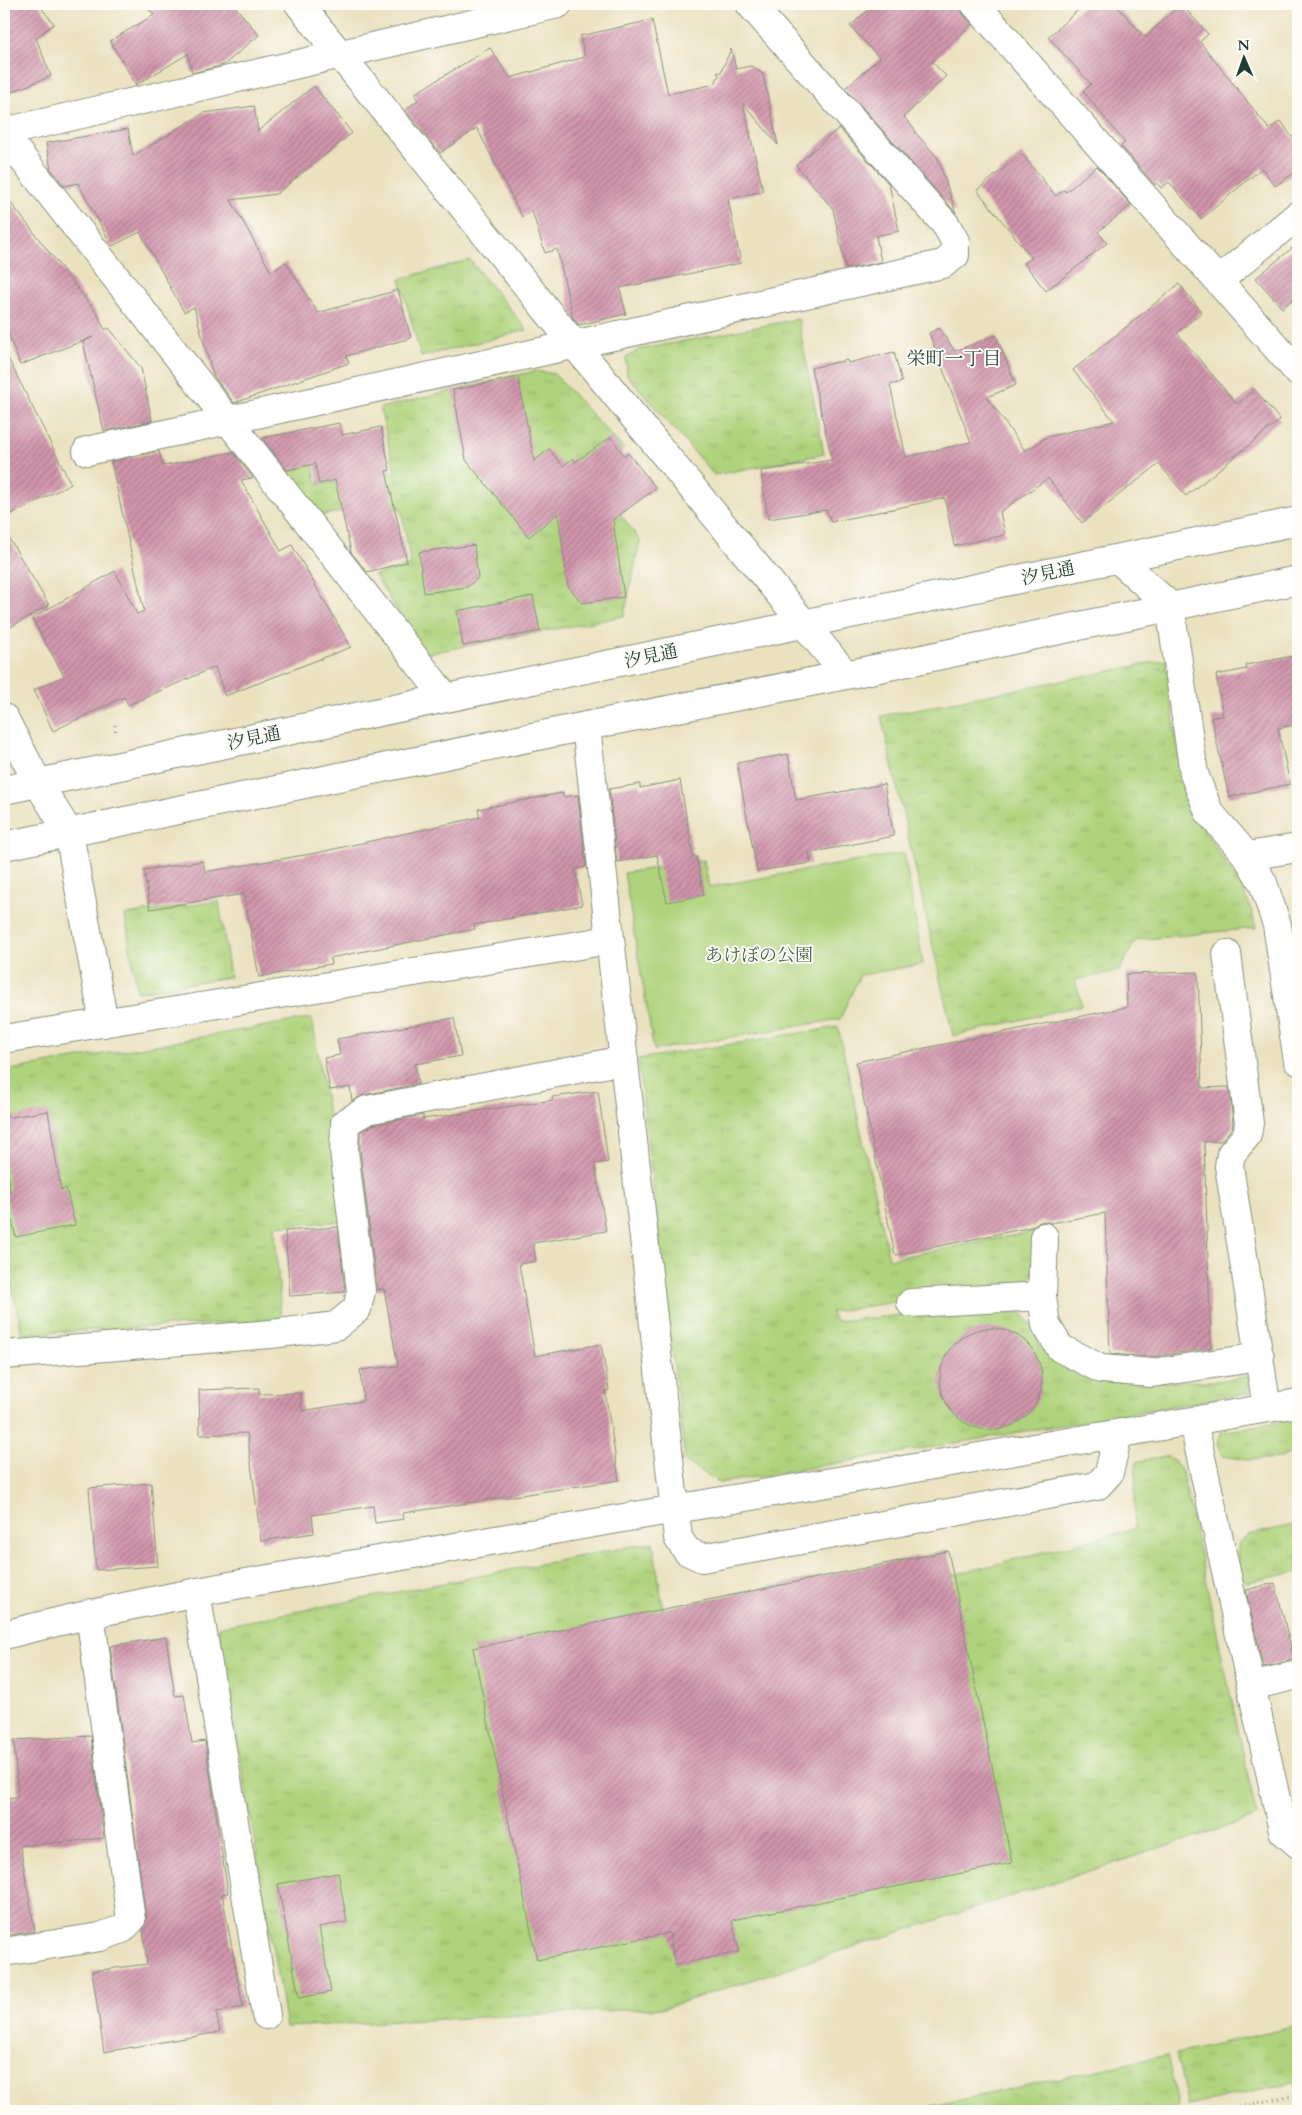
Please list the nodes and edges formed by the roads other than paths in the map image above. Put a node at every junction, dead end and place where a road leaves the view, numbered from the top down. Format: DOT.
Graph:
graph roads {
  1 [pos="298,4"];
  2 [pos="558,4"];
  3 [pos="750,4"];
  4 [pos="975,4"];
  5 [pos="339,54"];
  6 [pos="4,133"];
  7 [pos="1298,215"];
  8 [pos="1218,281"];
  9 [pos="574,344"];
  10 [pos="1298,372"];
  11 [pos="226,419"];
  12 [pos="86,451"];
  13 [pos="1298,521"];
  14 [pos="1118,558"];
  15 [pos="1298,580"];
  16 [pos="1170,606"];
  17 [pos="805,624"];
  18 [pos="846,675"];
  19 [pos="446,698"];
  20 [pos="4,718"];
  21 [pos="586,726"];
  22 [pos="38,783"];
  23 [pos="4,790"];
  24 [pos="69,833"];
  25 [pos="4,846"];
  26 [pos="1298,848"];
  27 [pos="1247,856"];
  28 [pos="610,940"];
  29 [pos="1290,946"];
  30 [pos="1227,954"];
  31 [pos="104,1023"];
  32 [pos="4,1039"];
  33 [pos="624,1060"];
  34 [pos="1298,1061"];
  35 [pos="1044,1237"];
  36 [pos="1042,1296"];
  37 [pos="912,1303"];
  38 [pos="5,1350"];
  39 [pos="1260,1357"];
  40 [pos="1298,1403"];
  41 [pos="1267,1408"];
  42 [pos="1193,1421"];
  43 [pos="1118,1434"];
  44 [pos="676,1508"];
  45 [pos="196,1592"];
  46 [pos="90,1613"];
  47 [pos="4,1635"];
  48 [pos="1298,1675"];
  49 [pos="1251,1686"];
  50 [pos="1298,1844"];
  51 [pos="4,1952"];
  52 [pos="266,2015"];
  1 -- 5 [label="street"];
  2 -- 5 [label="street"];
  3 -- 9 [label="street"];
  4 -- 8 [label="street"];
  5 -- 6 [label="street"];
  5 -- 9 [label="street"];
  6 -- 11 [label="street"];
  7 -- 8 [label="street"];
  8 -- 10 [label="street"];
  9 -- 11 [label="street"];
  9 -- 17 [label="street"];
  11 -- 12 [label="street"];
  11 -- 19 [label="street"];
  13 -- 14 [label="street, 汐見通"];
  14 -- 16 [label="street"];
  14 -- 17 [label="street, 汐見通"];
  15 -- 16 [label="street"];
  16 -- 18 [label="street"];
  16 -- 27 [label="street"];
  17 -- 18 [label="street"];
  17 -- 19 [label="street, 汐見通"];
  18 -- 21 [label="street"];
  19 -- 22 [label="street, 汐見通"];
  20 -- 22 [label="street"];
  21 -- 24 [label="street"];
  21 -- 28 [label="street"];
  22 -- 23 [label="street, 汐見通"];
  22 -- 24 [label="street"];
  24 -- 25 [label="street"];
  24 -- 31 [label="street"];
  26 -- 27 [label="street"];
  27 -- 29 [label="street"];
  28 -- 31 [label="street"];
  28 -- 33 [label="street"];
  29 -- 34 [label="street"];
  30 -- 39 [label="street"];
  31 -- 32 [label="street"];
  33 -- 38 [label="street"];
  33 -- 44 [label="street"];
  35 -- 36 [label="street"];
  36 -- 37 [label="street"];
  36 -- 39 [label="street"];
  39 -- 41 [label="street"];
  40 -- 41 [label="street"];
  41 -- 42 [label="street"];
  42 -- 43 [label="street"];
  42 -- 49 [label="street"];
  43 -- 44 [label="street"];
  43 -- 44 [label="street"];
  44 -- 45 [label="street"];
  45 -- 46 [label="street"];
  45 -- 52 [label="street"];
  46 -- 47 [label="street"];
  46 -- 51 [label="street"];
  48 -- 49 [label="street"];
  49 -- 50 [label="street"];
}
